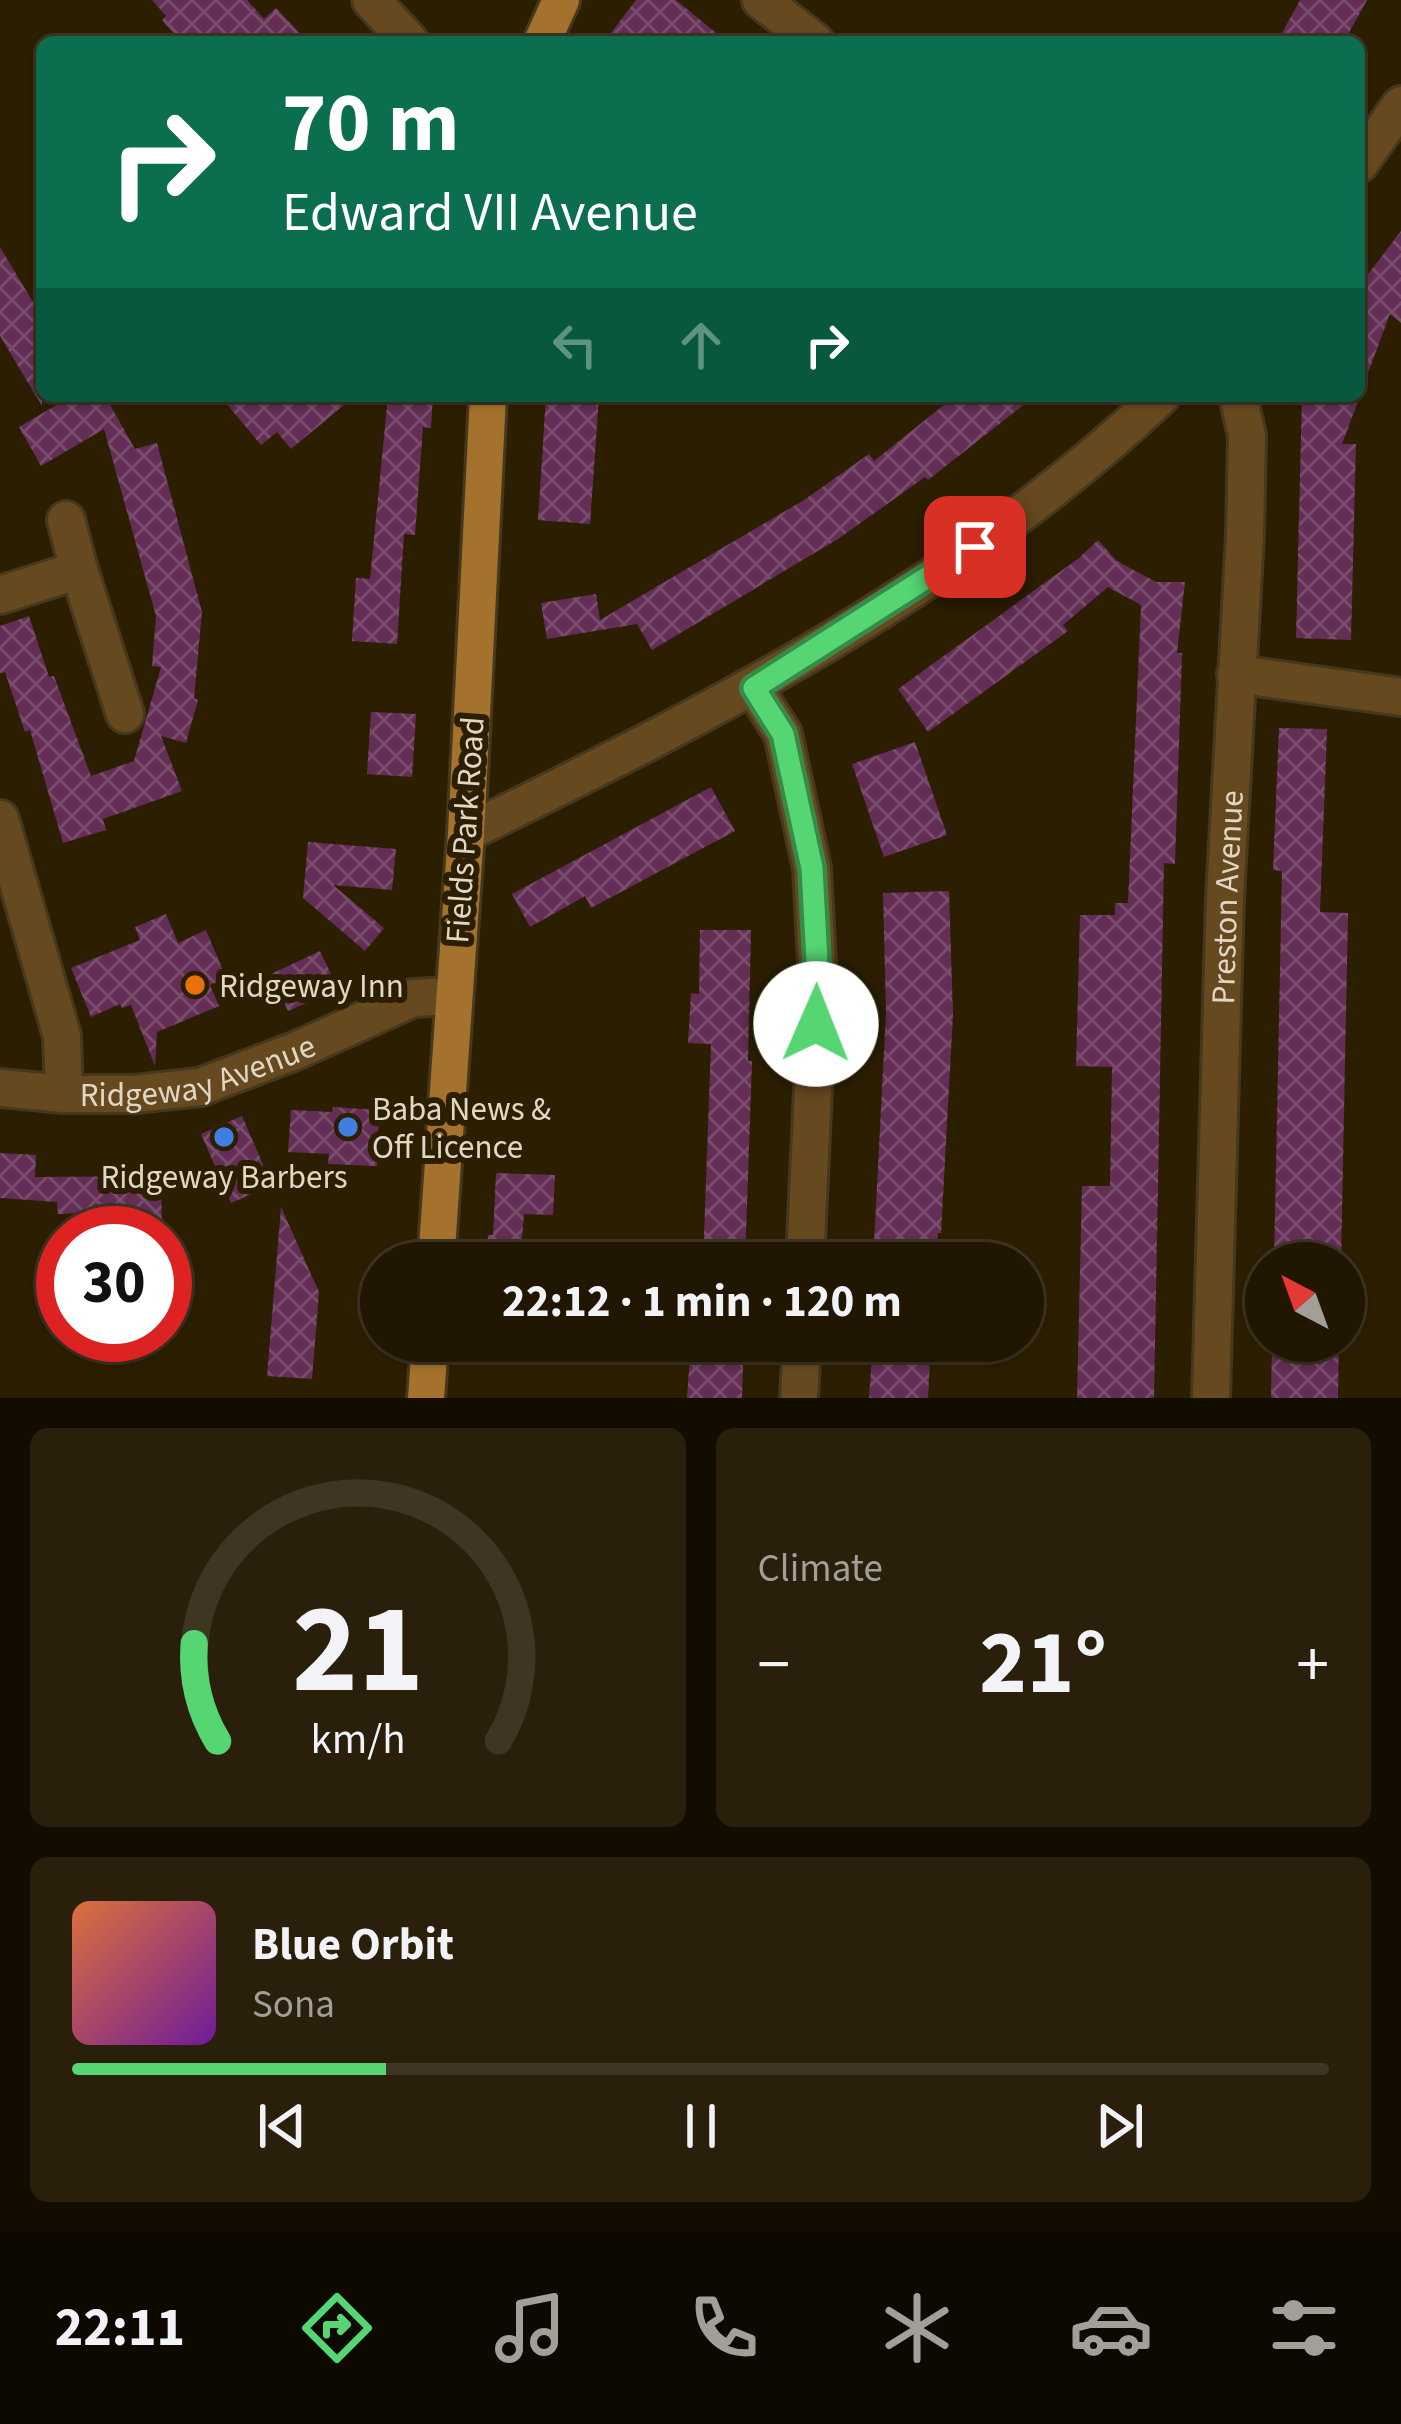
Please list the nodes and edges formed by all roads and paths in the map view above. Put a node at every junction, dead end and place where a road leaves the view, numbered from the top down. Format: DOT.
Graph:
graph roads {
  1 [pos="371,0"];
  2 [pos="561,0"];
  3 [pos="761,0"];
  4 [pos="404,36"];
  5 [pos="545,36"];
  6 [pos="807,36"];
  7 [pos="1401,105"];
  8 [pos="1365,156"];
  9 [pos="488,402"];
  10 [pos="1154,402"];
  11 [pos="1239,402"];
  12 [pos="66,520"];
  13 [pos="80,570"];
  14 [pos="0,595"];
  15 [pos="1236,674"];
  16 [pos="754,688"];
  17 [pos="1401,697"];
  18 [pos="125,714"];
  19 [pos="0,819"];
  20 [pos="466,833"];
  21 [pos="453,996"];
  22 [pos="0,1088"];
  23 [pos="64,1094"];
  24 [pos="437,1242"];
  25 [pos="806,1242"];
  26 [pos="429,1362"];
  27 [pos="801,1362"];
  28 [pos="426,1398"];
  29 [pos="800,1398"];
  30 [pos="1211,1398"];
  1 -- 4 [label="street"];
  2 -- 5 [label="main road"];
  3 -- 6 [label="street"];
  7 -- 8 [label="street"];
  9 -- 20 [label="main road, Fields Park Road"];
  10 -- 16 [label="street"];
  11 -- 15 [label="street, Preston Avenue"];
  12 -- 13 [label="street"];
  13 -- 14 [label="street"];
  13 -- 18 [label="street"];
  15 -- 17 [label="street"];
  15 -- 30 [label="street, Preston Avenue"];
  16 -- 20 [label="street"];
  16 -- 25 [label="street"];
  19 -- 23 [label="street"];
  20 -- 21 [label="main road, Fields Park Road"];
  21 -- 23 [label="street, Ridgeway Avenue"];
  21 -- 24 [label="main road, Fields Park Road"];
  22 -- 23 [label="street, Ridgeway Avenue"];
  26 -- 28 [label="main road"];
  27 -- 29 [label="street"];
}
